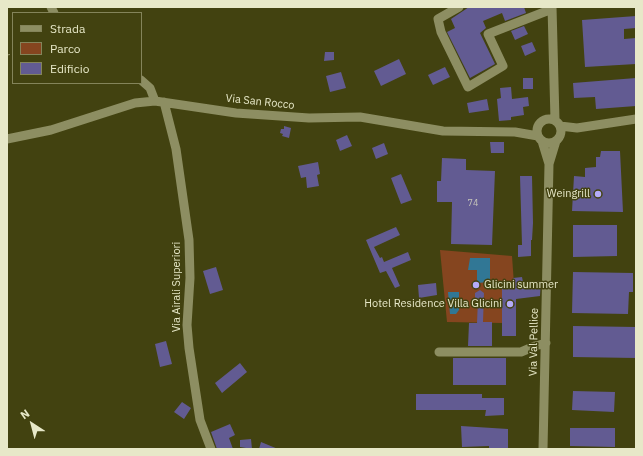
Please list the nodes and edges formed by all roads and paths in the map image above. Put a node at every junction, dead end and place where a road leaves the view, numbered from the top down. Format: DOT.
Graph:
graph roads {
  1 [pos="459,7"];
  2 [pos="552,8"];
  3 [pos="142,81"];
  4 [pos="553,99"];
  5 [pos="160,101"];
  6 [pos="636,119"];
  7 [pos="542,122"];
  8 [pos="557,123"];
  9 [pos="577,128"];
  10 [pos="515,132"];
  11 [pos="540,138"];
  12 [pos="7,139"];
  13 [pos="558,139"];
  14 [pos="548,164"];
  15 [pos="546,343"];
  16 [pos="439,352"];
  17 [pos="211,449"];
  18 [pos="543,449"];
  1 -- 2 [label="street"];
  2 -- 4 [label="street"];
  3 -- 5 [label="street, Via Airali Superiori"];
  4 -- 7 [label="street"];
  4 -- 8 [label="street"];
  5 -- 10 [label="street, Via San Rocco"];
  5 -- 12 [label="street, Via San Rocco"];
  5 -- 17 [label="street, Via Airali Superiori"];
  6 -- 9 [label="street"];
  7 -- 8 [label="street"];
  7 -- 10 [label="street, Via San Rocco"];
  7 -- 11 [label="street"];
  8 -- 9 [label="street"];
  8 -- 13 [label="street"];
  9 -- 13 [label="street"];
  10 -- 11 [label="street, Via San Rocco"];
  11 -- 13 [label="street"];
  11 -- 14 [label="street"];
  13 -- 14 [label="street"];
  14 -- 15 [label="street, Via Val Pellice"];
  15 -- 16 [label="street"];
  15 -- 18 [label="street, Via Val Pellice"];
}
